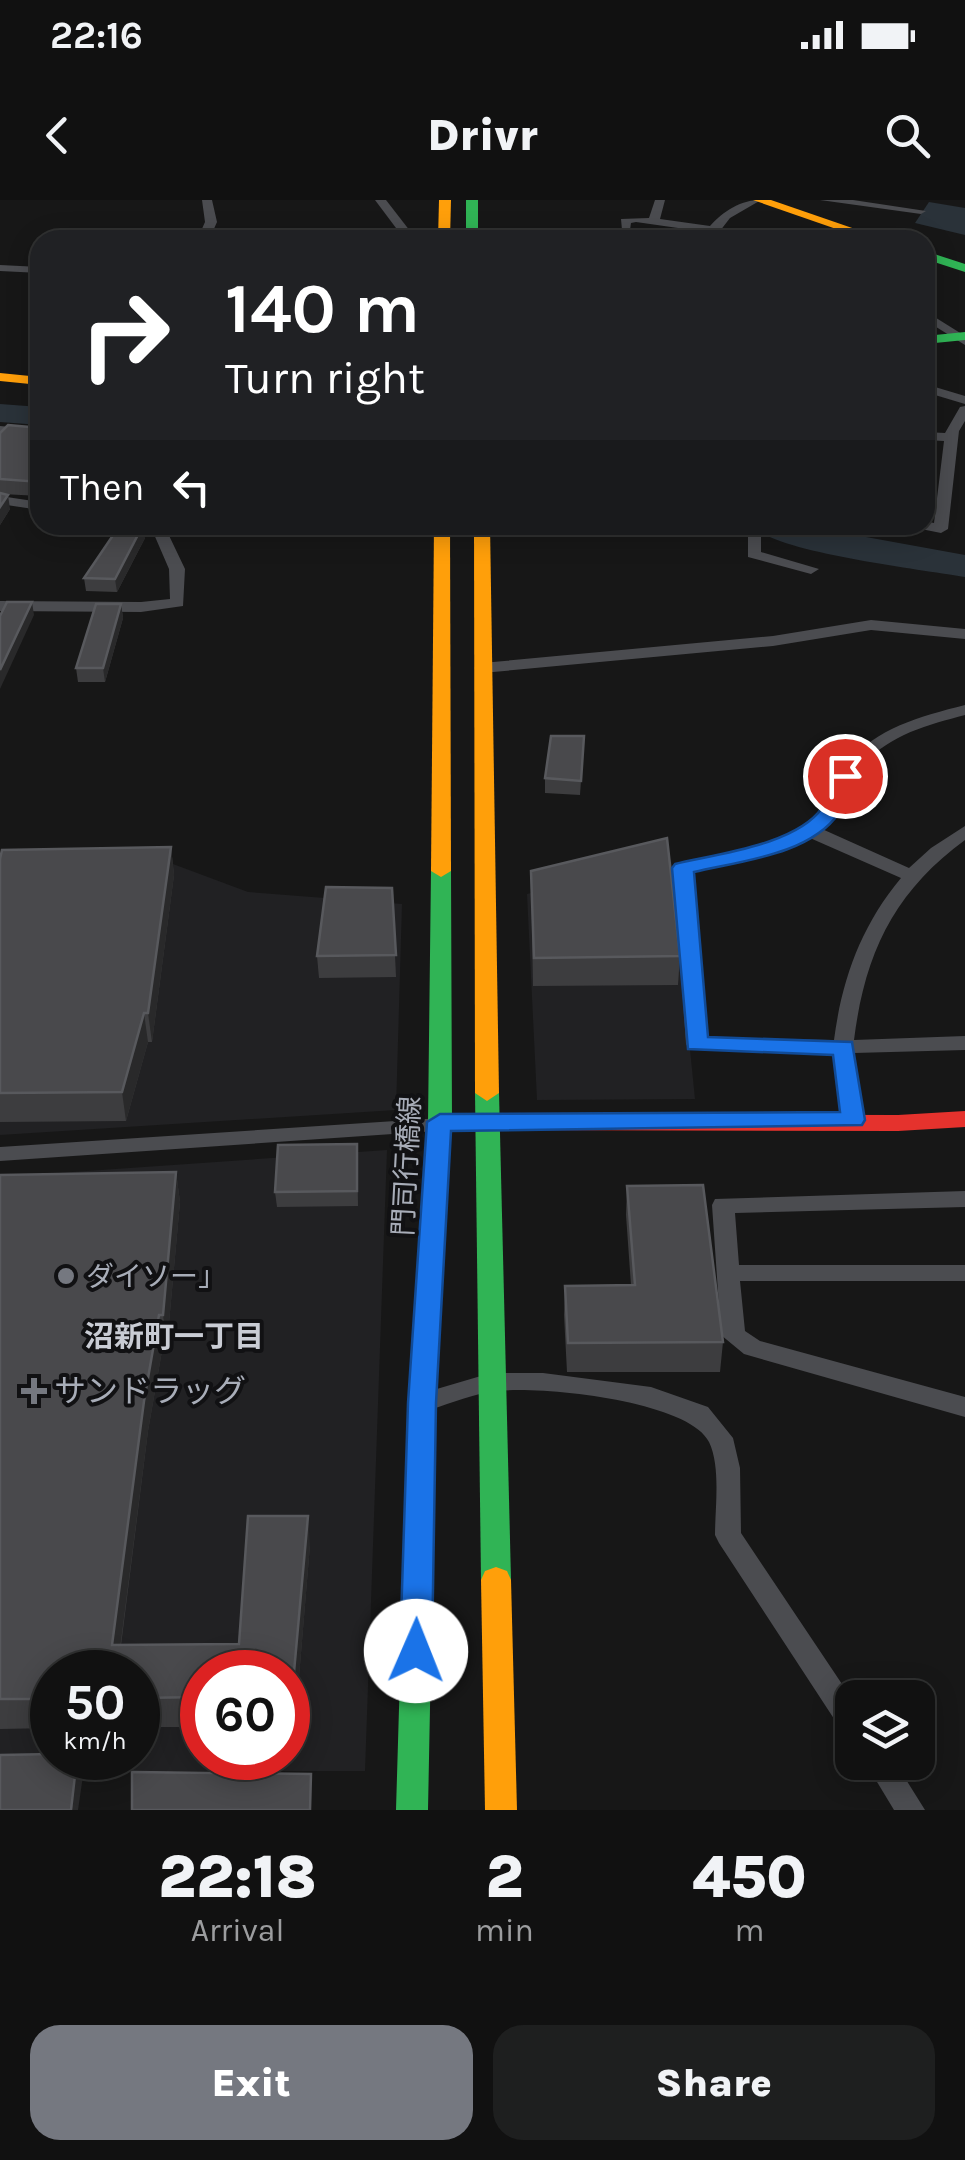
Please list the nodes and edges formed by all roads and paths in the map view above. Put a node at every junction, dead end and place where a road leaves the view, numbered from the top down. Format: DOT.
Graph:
graph roads {
  1 [pos="207,200"];
  2 [pos="380,200"];
  3 [pos="445,200"];
  4 [pos="472,200"];
  5 [pos="660,200"];
  6 [pos="758,200"];
  7 [pos="825,200"];
  8 [pos="921,211"];
  9 [pos="654,221"];
  10 [pos="626,228"];
  11 [pos="207,230"];
  12 [pos="403,230"];
  13 [pos="444,230"];
  14 [pos="472,230"];
  15 [pos="690,230"];
  16 [pos="714,230"];
  17 [pos="845,230"];
  18 [pos="935,258"];
  19 [pos="0,268"];
  20 [pos="965,268"];
  21 [pos="30,270"];
  22 [pos="935,321"];
  23 [pos="961,338"];
  24 [pos="935,339"];
  25 [pos="0,377"];
  26 [pos="30,380"];
  27 [pos="935,391"];
  28 [pos="965,400"];
  29 [pos="965,410"];
  30 [pos="0,430"];
  31 [pos="30,433"];
  32 [pos="935,436"];
  33 [pos="951,436"];
  34 [pos="0,500"];
  35 [pos="30,504"];
  36 [pos="935,528"];
  37 [pos="162,535"];
  38 [pos="442,535"];
  39 [pos="482,535"];
  40 [pos="756,535"];
  41 [pos="811,569"];
  42 [pos="0,606"];
  43 [pos="965,634"];
  44 [pos="482,668"];
  45 [pos="965,710"];
  46 [pos="810,831"];
  47 [pos="965,831"];
  48 [pos="910,875"];
  49 [pos="965,1043"];
  50 [pos="844,1047"];
  51 [pos="965,1119"];
  52 [pos="853,1120"];
  53 [pos="440,1122"];
  54 [pos="487,1122"];
  55 [pos="0,1154"];
  56 [pos="965,1199"];
  57 [pos="728,1273"];
  58 [pos="965,1273"];
  59 [pos="491,1382"];
  60 [pos="422,1403"];
  61 [pos="965,1407"];
  62 [pos="835,1696"];
  63 [pos="891,1780"];
  64 [pos="412,1810"];
  65 [pos="501,1810"];
  66 [pos="910,1810"];
  1 -- 11 [label="street"];
  2 -- 12 [label="street"];
  3 -- 13 [label="main road"];
  4 -- 14 [label="main road"];
  5 -- 9 [label="street"];
  6 -- 16 [label="street"];
  6 -- 17 [label="main road"];
  7 -- 8 [label="street"];
  9 -- 10 [label="street"];
  9 -- 15 [label="street"];
  18 -- 20 [label="main road"];
  19 -- 21 [label="street"];
  22 -- 23 [label="street"];
  23 -- 24 [label="main road"];
  25 -- 26 [label="main road"];
  27 -- 28 [label="street"];
  29 -- 33 [label="street"];
  30 -- 31 [label="street"];
  32 -- 33 [label="street"];
  33 -- 36 [label="street"];
  34 -- 35 [label="street"];
  37 -- 42 [label="street"];
  38 -- 53 [label="main road, 門司行橋線"];
  39 -- 44 [label="main road"];
  40 -- 41 [label="street"];
  43 -- 44 [label="street"];
  44 -- 54 [label="main road"];
  45 -- 46 [label="street"];
  46 -- 48 [label="street"];
  46 -- 50 [label="street"];
  47 -- 48 [label="street"];
  48 -- 50 [label="street"];
  49 -- 50 [label="street"];
  50 -- 52 [label="street"];
  51 -- 52 [label="main road"];
  52 -- 54 [label="main road"];
  53 -- 54 [label="street"];
  53 -- 55 [label="street"];
  53 -- 60 [label="main road, 門司行橋線"];
  54 -- 59 [label="main road"];
  56 -- 57 [label="street"];
  57 -- 58 [label="street"];
  57 -- 61 [label="street"];
  59 -- 60 [label="street"];
  59 -- 62 [label="street"];
  59 -- 65 [label="main road"];
  60 -- 64 [label="main road, 門司行橋線"];
  63 -- 66 [label="street"];
}
